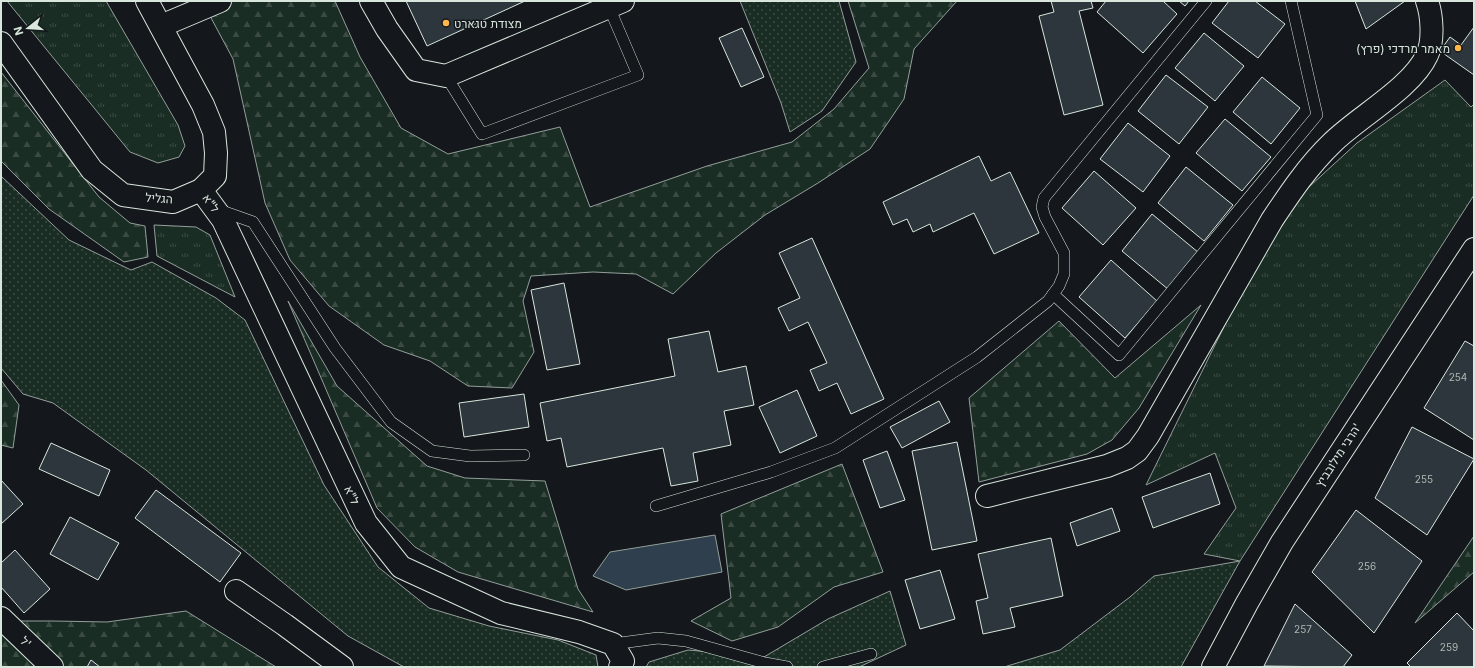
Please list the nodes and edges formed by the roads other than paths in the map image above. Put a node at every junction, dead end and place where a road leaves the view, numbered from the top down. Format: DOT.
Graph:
graph roads {
  1 [pos="147,1"];
  2 [pos="220,1"];
  3 [pos="371,1"];
  4 [pos="1206,1"];
  5 [pos="1291,1"];
  6 [pos="1428,1"];
  7 [pos="616,4"];
  8 [pos="161,26"];
  9 [pos="1,43"];
  10 [pos="446,76"];
  11 [pos="201,190"];
  12 [pos="215,209"];
  13 [pos="1474,249"];
  14 [pos="1053,294"];
  15 [pos="524,455"];
  16 [pos="987,496"];
  17 [pos="656,506"];
  18 [pos="236,591"];
  19 [pos="1,618"];
  20 [pos="613,644"];
  21 [pos="871,654"];
  22 [pos="52,667"];
  23 [pos="342,667"];
  24 [pos="620,667"];
  25 [pos="788,667"];
  26 [pos="823,667"];
  27 [pos="1213,667"];
  1 -- 8 [label="street, הגליל"];
  2 -- 8 [label="street"];
  3 -- 10 [label="street"];
  4 -- 14 [label="lane"];
  5 -- 14 [label="lane"];
  6 -- 16 [label="street"];
  7 -- 10 [label="street"];
  7 -- 10 [label="lane"];
  8 -- 11 [label="street, הגליל"];
  9 -- 11 [label="street, הגליל"];
  11 -- 12 [label="street, ל\"א"];
  12 -- 15 [label="lane"];
  12 -- 20 [label="street, ל\"א"];
  13 -- 27 [label="street, הרבי מילובביץ'"];
  14 -- 17 [label="lane"];
  18 -- 23 [label="street"];
  19 -- 22 [label="street, ל'"];
  20 -- 24 [label="street"];
  20 -- 25 [label="lane"];
  21 -- 26 [label="lane"];
}
